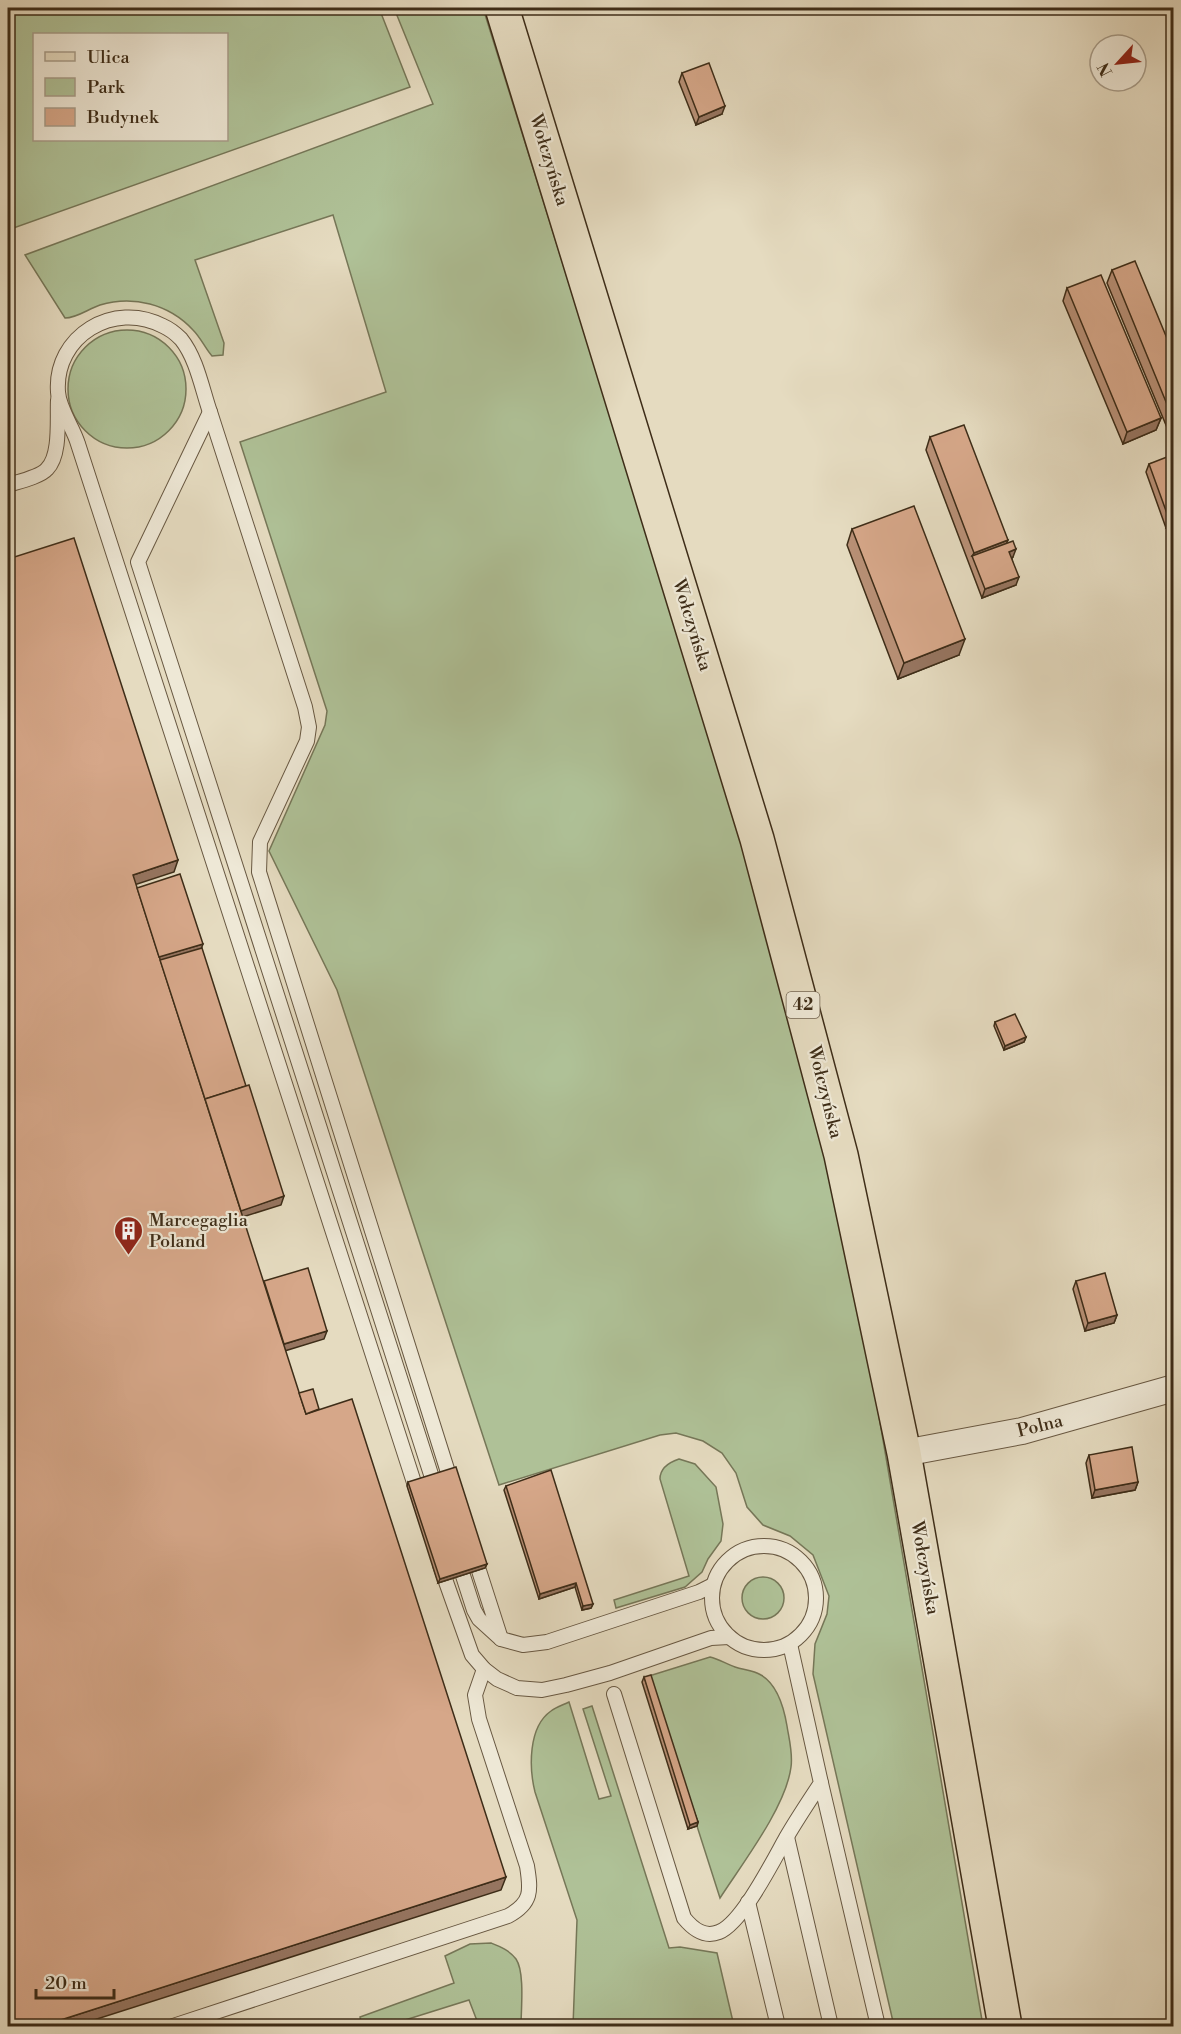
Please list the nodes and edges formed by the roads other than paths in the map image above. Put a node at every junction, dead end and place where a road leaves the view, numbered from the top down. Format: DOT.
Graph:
graph roads {
  1 [pos="502,8"];
  2 [pos="58,395"];
  3 [pos="210,412"];
  4 [pos="8,485"];
  5 [pos="1173,1388"];
  6 [pos="904,1453"];
  7 [pos="440,1503"];
  8 [pos="458,1503"];
  9 [pos="424,1515"];
  10 [pos="469,1538"];
  11 [pos="453,1546"];
  12 [pos="435,1548"];
  13 [pos="713,1585"];
  14 [pos="729,1637"];
  15 [pos="501,1639"];
  16 [pos="790,1644"];
  17 [pos="484,1669"];
  18 [pos="614,1694"];
  19 [pos="821,1783"];
  20 [pos="787,1837"];
  21 [pos="748,1902"];
  22 [pos="173,2026"];
  23 [pos="778,2026"];
  24 [pos="831,2026"];
  25 [pos="878,2026"];
  26 [pos="1005,2026"];
  1 -- 6 [label="main road, Wołczyńska / 42"];
  2 -- 3 [label="lane"];
  2 -- 4 [label="lane"];
  2 -- 9 [label="lane"];
  3 -- 7 [label="lane"];
  3 -- 8 [label="lane"];
  5 -- 6 [label="street, Polna"];
  6 -- 26 [label="main road, Wołczyńska / 42"];
  10 -- 15 [label="lane"];
  11 -- 15 [label="lane"];
  12 -- 17 [label="lane"];
  13 -- 14 [label="lane"];
  13 -- 15 [label="lane"];
  13 -- 16 [label="lane"];
  14 -- 16 [label="lane"];
  14 -- 17 [label="lane"];
  16 -- 19 [label="lane"];
  17 -- 22 [label="lane"];
  18 -- 21 [label="lane"];
  19 -- 20 [label="lane"];
  19 -- 25 [label="lane"];
  20 -- 21 [label="lane"];
  20 -- 24 [label="lane"];
  21 -- 23 [label="lane"];
}
